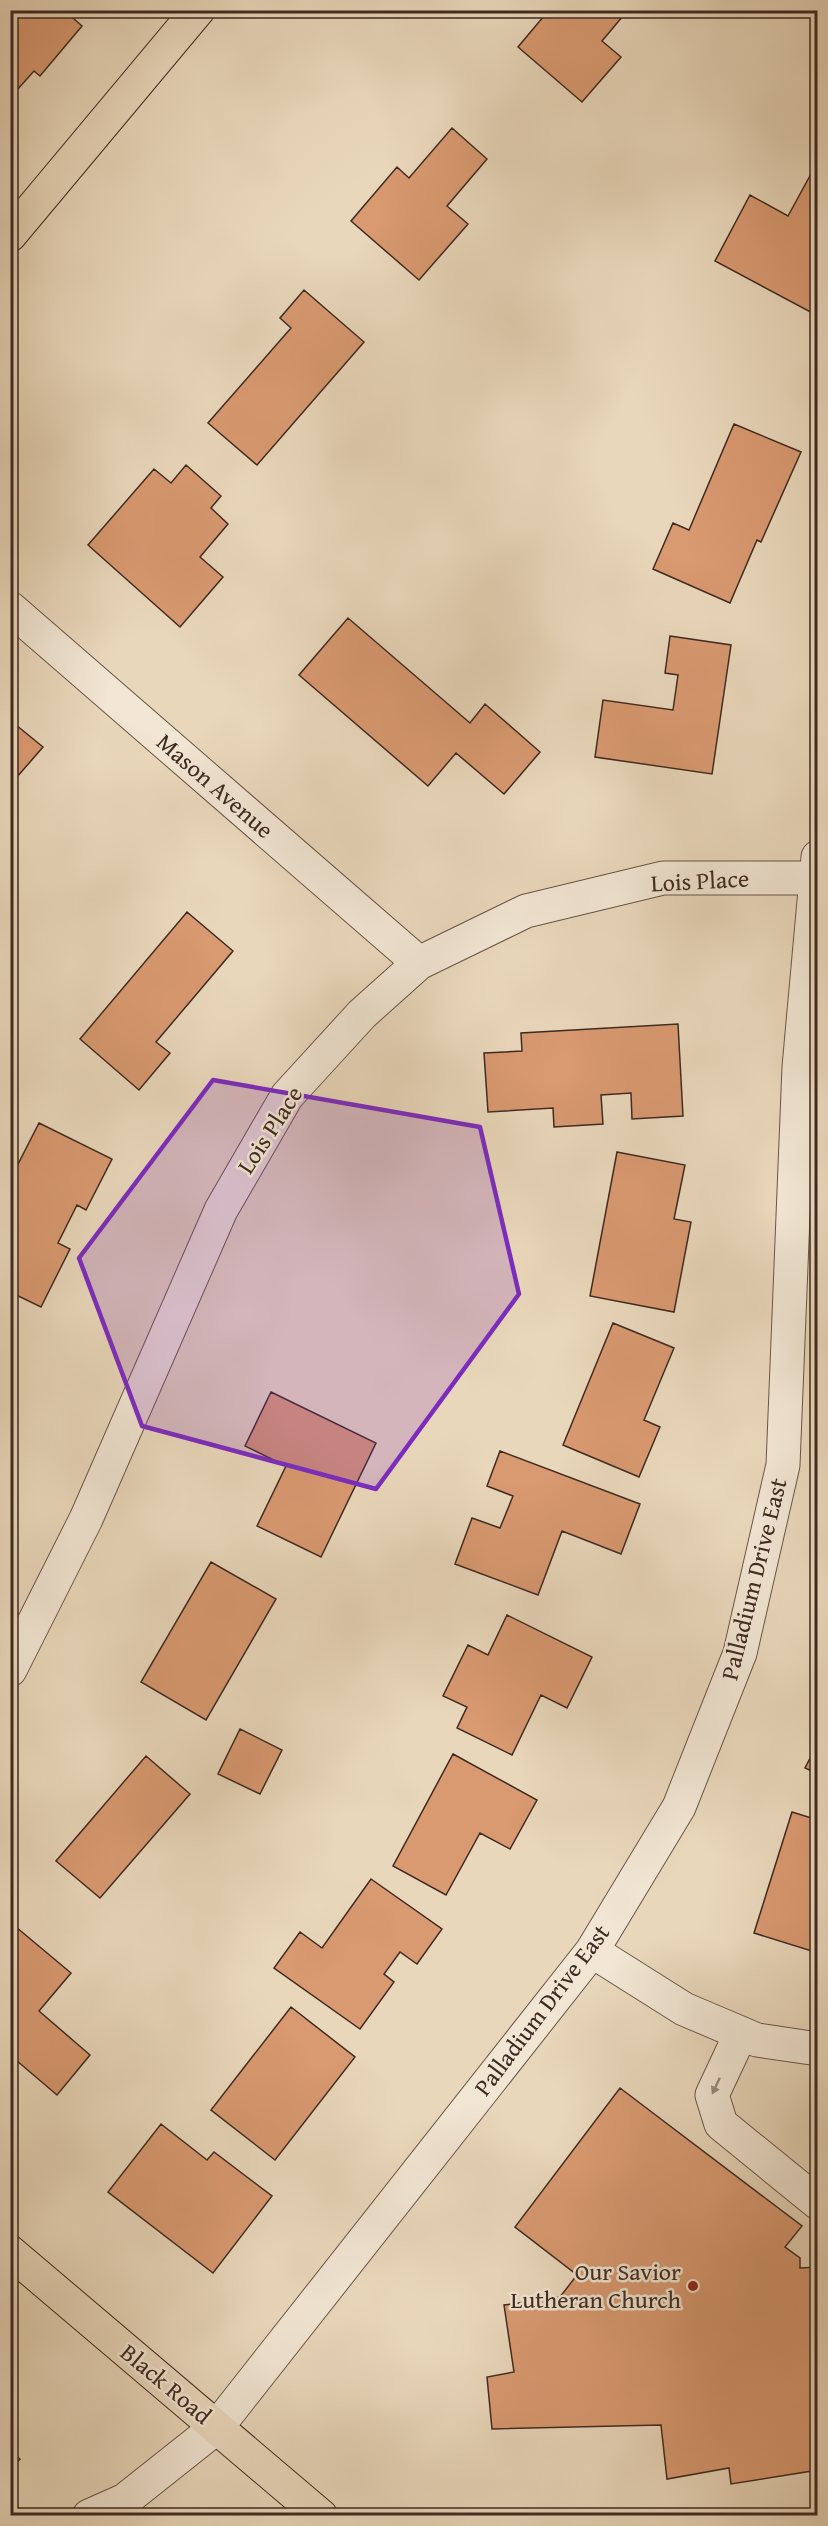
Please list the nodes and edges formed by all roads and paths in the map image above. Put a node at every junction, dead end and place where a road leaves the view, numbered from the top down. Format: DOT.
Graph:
graph roads {
  1 [pos="198,10"];
  2 [pos="10,235"];
  3 [pos="10,608"];
  4 [pos="816,867"];
  5 [pos="419,963"];
  6 [pos="10,1670"];
  7 [pos="592,1950"];
  8 [pos="741,2033"];
  9 [pos="818,2049"];
  10 [pos="818,2203"];
  11 [pos="10,2252"];
  12 [pos="217,2427"];
  13 [pos="134,2508"];
  14 [pos="89,2516"];
  15 [pos="321,2516"];
  1 -- 2 [label="main road"];
  3 -- 5 [label="street, Mason Avenue"];
  4 -- 5 [label="street, Lois Place"];
  4 -- 7 [label="street, Palladium Drive East"];
  5 -- 6 [label="street, Lois Place"];
  7 -- 8 [label="street"];
  7 -- 12 [label="street, Palladium Drive East"];
  8 -- 9 [label="street"];
  8 -- 10 [label="street, one-way"];
  11 -- 12 [label="main road, Black Road"];
  12 -- 13 [label="street, Palladium Drive East"];
  12 -- 15 [label="main road, Black Road"];
  13 -- 14 [label="street, Palladium Drive East"];
}
